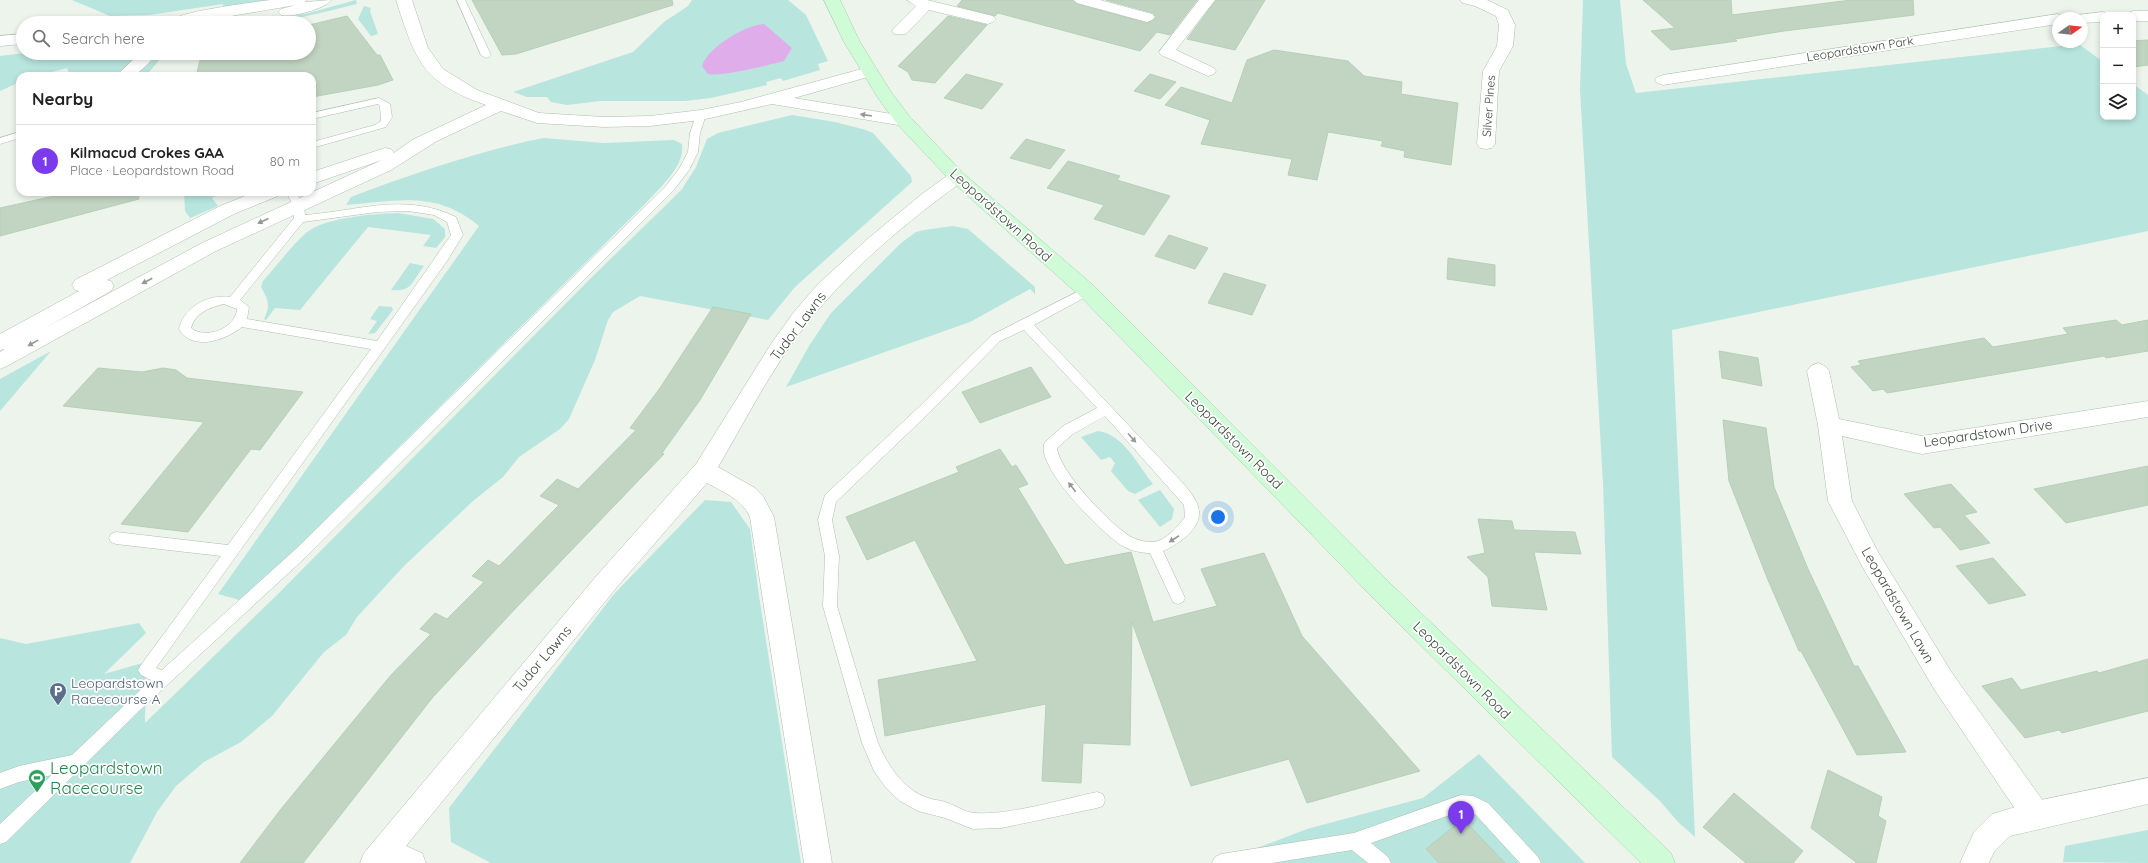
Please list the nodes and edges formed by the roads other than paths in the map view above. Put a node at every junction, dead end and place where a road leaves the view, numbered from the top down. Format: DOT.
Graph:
graph roads {
  1 [pos="300,0"];
  2 [pos="323,0"];
  3 [pos="404,0"];
  4 [pos="461,0"];
  5 [pos="816,0"];
  6 [pos="1082,0"];
  7 [pos="1207,0"];
  8 [pos="1468,0"];
  9 [pos="921,2"];
  10 [pos="835,7"];
  11 [pos="198,16"];
  12 [pos="257,16"];
  13 [pos="2136,16"];
  14 [pos="2148,16"];
  15 [pos="1148,17"];
  16 [pos="2100,17"];
  17 [pos="2088,18"];
  18 [pos="988,19"];
  19 [pos="2052,20"];
  20 [pos="900,31"];
  21 [pos="16,40"];
  22 [pos="0,41"];
  23 [pos="486,55"];
  24 [pos="141,60"];
  25 [pos="1208,71"];
  26 [pos="128,72"];
  27 [pos="869,72"];
  28 [pos="1663,80"];
  29 [pos="768,98"];
  30 [pos="499,105"];
  31 [pos="316,115"];
  32 [pos="701,115"];
  33 [pos="904,121"];
  34 [pos="16,136"];
  35 [pos="431,138"];
  36 [pos="0,141"];
  37 [pos="316,144"];
  38 [pos="1486,144"];
  39 [pos="414,145"];
  40 [pos="316,177"];
  41 [pos="957,177"];
  42 [pos="316,187"];
  43 [pos="316,193"];
  44 [pos="262,196"];
  45 [pos="309,196"];
  46 [pos="296,201"];
  47 [pos="1087,291"];
  48 [pos="233,301"];
  49 [pos="239,322"];
  50 [pos="1026,324"];
  51 [pos="0,330"];
  52 [pos="0,343"];
  53 [pos="380,346"];
  54 [pos="0,361"];
  55 [pos="1818,371"];
  56 [pos="1106,409"];
  57 [pos="2148,409"];
  58 [pos="1829,425"];
  59 [pos="704,470"];
  60 [pos="116,538"];
  61 [pos="1155,549"];
  62 [pos="232,551"];
  63 [pos="1178,598"];
  64 [pos="164,679"];
  65 [pos="76,762"];
  66 [pos="0,781"];
  67 [pos="2148,791"];
  68 [pos="1097,800"];
  69 [pos="2036,815"];
  70 [pos="0,836"];
  71 [pos="1354,841"];
  72 [pos="379,857"];
  73 [pos="412,863"];
  74 [pos="818,863"];
  75 [pos="1221,863"];
  76 [pos="1382,863"];
  77 [pos="1532,863"];
  78 [pos="1660,863"];
  79 [pos="1974,863"];
  1 -- 11 [label="street"];
  2 -- 12 [label="street"];
  3 -- 30 [label="street"];
  4 -- 23 [label="lane"];
  5 -- 10 [label="main road"];
  6 -- 15 [label="street"];
  7 -- 25 [label="street"];
  8 -- 38 [label="street, Silver Pines"];
  9 -- 18 [label="street"];
  9 -- 20 [label="street"];
  10 -- 27 [label="main road, Leopardstown Road"];
  13 -- 14 [label="street"];
  16 -- 17 [label="street"];
  19 -- 28 [label="street, Leopardstown Park"];
  21 -- 22 [label="street"];
  24 -- 26 [label="street"];
  27 -- 29 [label="street"];
  27 -- 33 [label="main road, Leopardstown Road"];
  29 -- 32 [label="street"];
  33 -- 29 [label="street, one-way"];
  30 -- 32 [label="street"];
  30 -- 35 [label="street"];
  31 -- 37 [label="lane"];
  32 -- 64 [label="lane"];
  33 -- 41 [label="main road, Leopardstown Road"];
  34 -- 36 [label="lane"];
  35 -- 39 [label="street"];
  35 -- 43 [label="street"];
  39 -- 40 [label="street"];
  39 -- 42 [label="street"];
  41 -- 47 [label="main road, Leopardstown Road"];
  41 -- 59 [label="street, Tudor Lawns"];
  44 -- 51 [label="street"];
  45 -- 46 [label="street"];
  46 -- 48 [label="lane"];
  46 -- 52 [label="street"];
  46 -- 53 [label="lane"];
  46 -- 54 [label="street, one-way"];
  47 -- 50 [label="lane"];
  47 -- 78 [label="main road, Leopardstown Road"];
  48 -- 49 [label="lane"];
  48 -- 49 [label="lane"];
  49 -- 53 [label="lane"];
  50 -- 56 [label="lane"];
  50 -- 68 [label="lane"];
  53 -- 62 [label="lane"];
  55 -- 58 [label="street, Leopardstown Lawn"];
  56 -- 61 [label="lane, one-way"];
  61 -- 56 [label="lane, one-way"];
  57 -- 58 [label="street, Leopardstown Drive"];
  58 -- 69 [label="street, Leopardstown Lawn"];
  59 -- 72 [label="street, Tudor Lawns"];
  59 -- 74 [label="street"];
  60 -- 62 [label="lane"];
  61 -- 63 [label="lane"];
  62 -- 64 [label="lane"];
  64 -- 65 [label="lane"];
  65 -- 66 [label="lane"];
  65 -- 70 [label="lane"];
  67 -- 69 [label="street"];
  69 -- 79 [label="street"];
  71 -- 75 [label="lane"];
  71 -- 76 [label="lane"];
  71 -- 77 [label="lane"];
  72 -- 73 [label="street, Tudor Lawns"];
}
